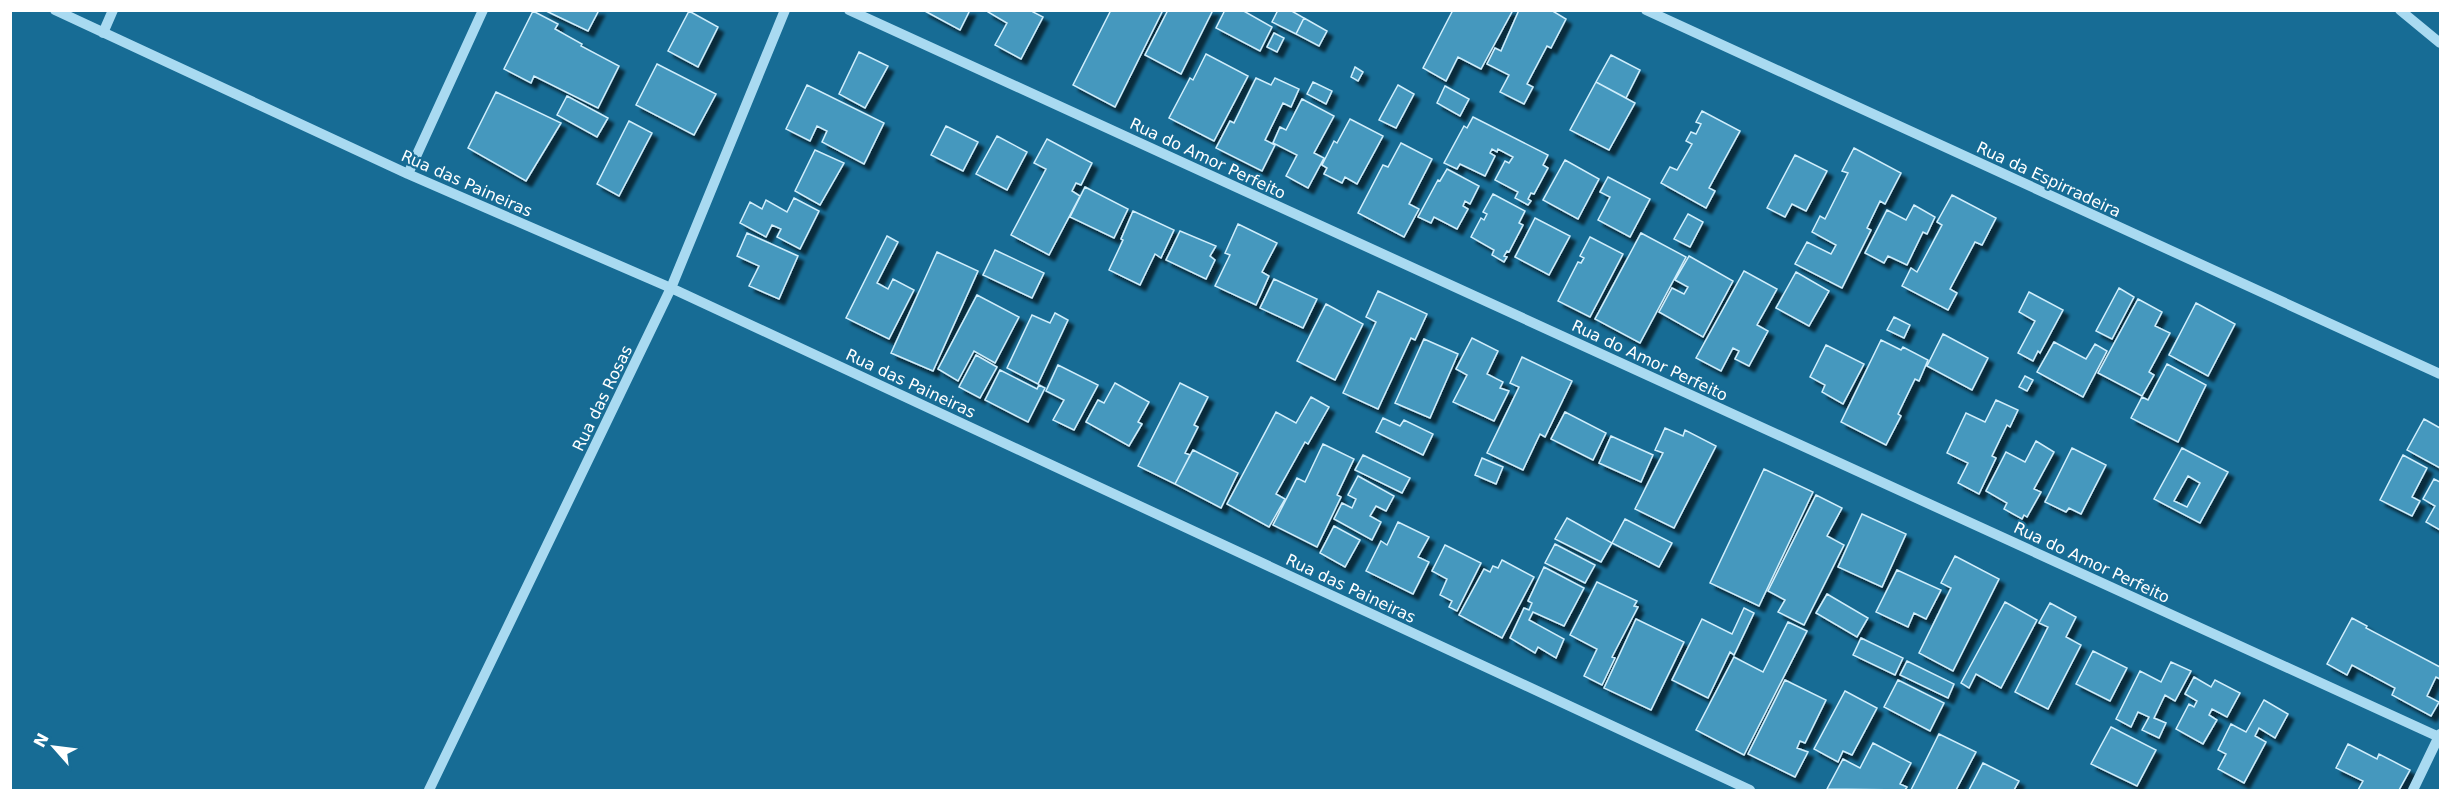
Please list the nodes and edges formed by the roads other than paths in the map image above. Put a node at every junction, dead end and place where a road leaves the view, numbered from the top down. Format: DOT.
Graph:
graph roads {
  1 [pos="55,10"];
  2 [pos="113,10"];
  3 [pos="483,10"];
  4 [pos="785,10"];
  5 [pos="849,10"];
  6 [pos="1646,10"];
  7 [pos="2400,10"];
  8 [pos="103,33"];
  9 [pos="2440,43"];
  10 [pos="408,174"];
  11 [pos="671,288"];
  12 [pos="2440,374"];
  13 [pos="2440,736"];
  14 [pos="429,790"];
  15 [pos="1750,790"];
  16 [pos="2414,790"];
  1 -- 8 [label="street, Rua das Paineiras"];
  2 -- 8 [label="street"];
  3 -- 10 [label="street"];
  4 -- 11 [label="street, Rua das Rosas"];
  5 -- 13 [label="street, Rua do Amor Perfeito"];
  6 -- 12 [label="street, Rua da Espirradeira"];
  7 -- 9 [label="street"];
  8 -- 10 [label="street, Rua das Paineiras"];
  10 -- 11 [label="street, Rua das Paineiras"];
  11 -- 14 [label="street, Rua das Rosas"];
  11 -- 15 [label="street, Rua das Paineiras"];
  13 -- 16 [label="street"];
}
